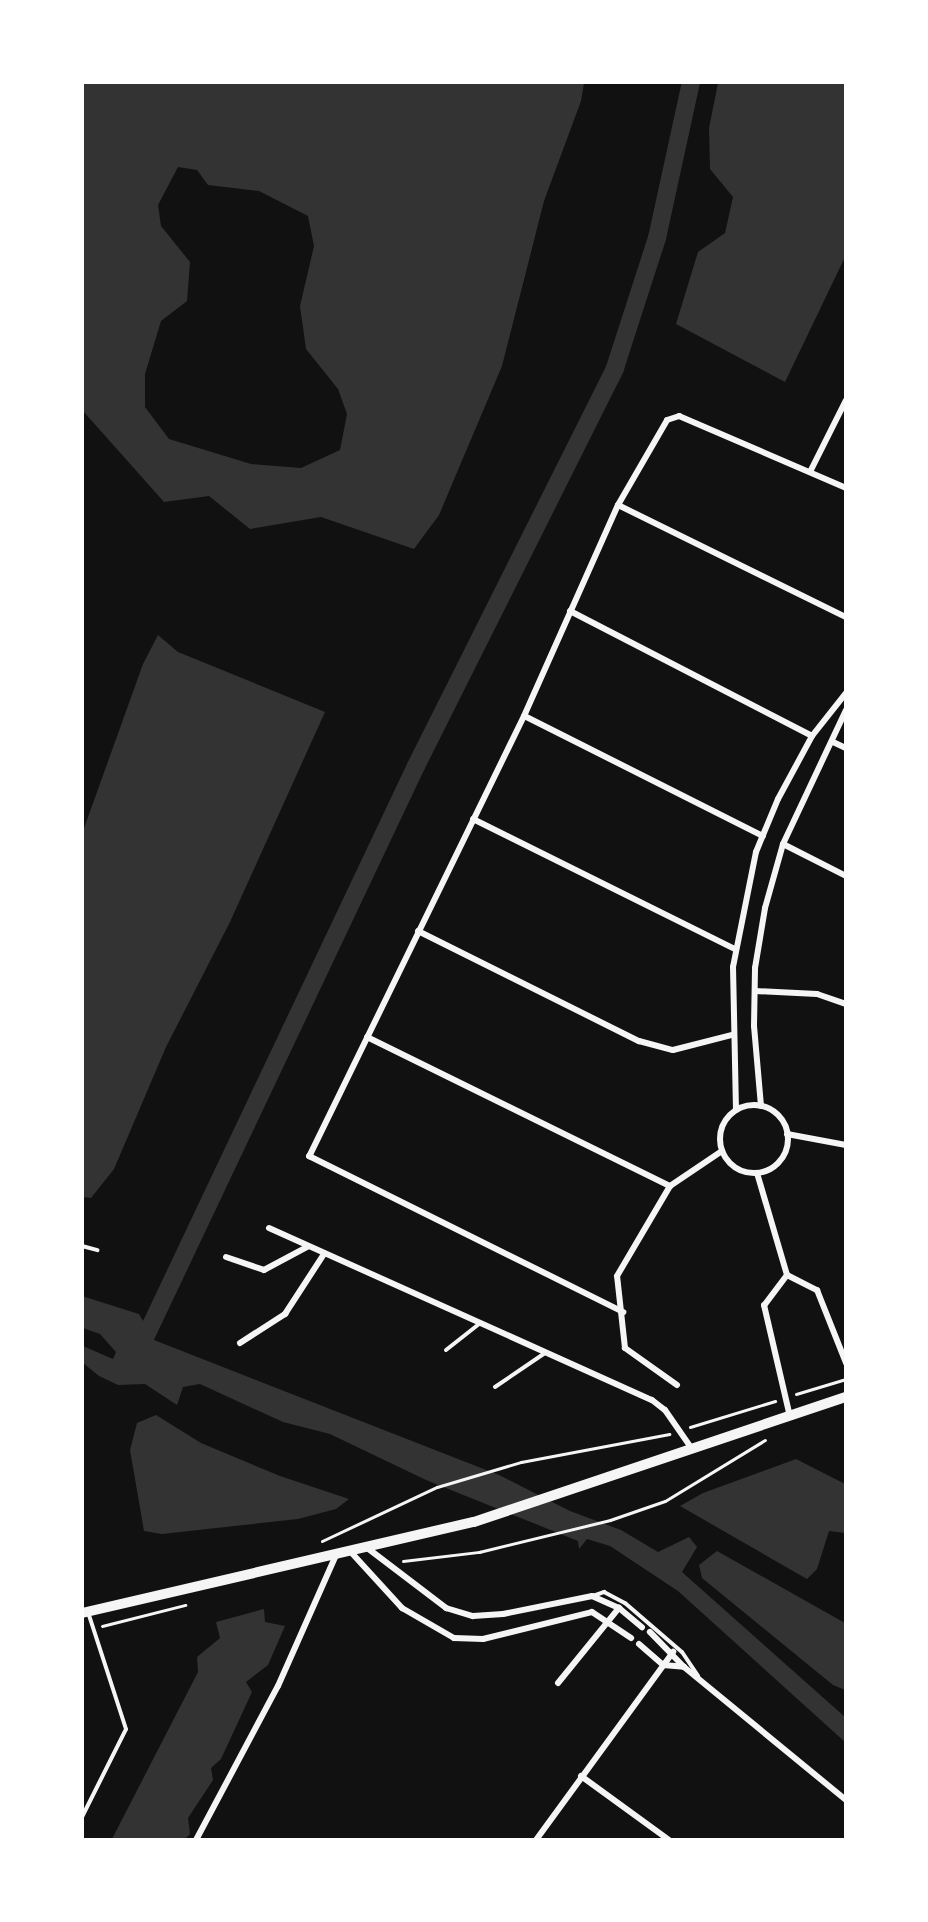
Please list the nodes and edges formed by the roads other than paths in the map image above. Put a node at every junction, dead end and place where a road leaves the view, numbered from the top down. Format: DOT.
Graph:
graph roads {
  1 [pos="846,400"];
  2 [pos="811,470"];
  3 [pos="846,488"];
  4 [pos="618,505"];
  5 [pos="570,611"];
  6 [pos="846,617"];
  7 [pos="846,693"];
  8 [pos="846,710"];
  9 [pos="524,716"];
  10 [pos="812,736"];
  11 [pos="833,742"];
  12 [pos="846,748"];
  13 [pos="473,819"];
  14 [pos="763,836"];
  15 [pos="783,844"];
  16 [pos="846,876"];
  17 [pos="418,931"];
  18 [pos="735,949"];
  19 [pos="755,991"];
  20 [pos="846,1004"];
  21 [pos="732,1035"];
  22 [pos="367,1037"];
  23 [pos="761,1106"];
  24 [pos="736,1110"];
  25 [pos="788,1134"];
  26 [pos="846,1145"];
  27 [pos="722,1151"];
  28 [pos="757,1173"];
  29 [pos="670,1186"];
  30 [pos="269,1228"];
  31 [pos="82,1246"];
  32 [pos="307,1246"];
  33 [pos="97,1250"];
  34 [pos="324,1254"];
  35 [pos="226,1257"];
  36 [pos="788,1275"];
  37 [pos="623,1312"];
  38 [pos="479,1324"];
  39 [pos="240,1343"];
  40 [pos="447,1350"];
  41 [pos="545,1353"];
  42 [pos="846,1363"];
  43 [pos="677,1385"];
  44 [pos="495,1387"];
  45 [pos="846,1397"];
  46 [pos="790,1417"];
  47 [pos="692,1449"];
  48 [pos="365,1547"];
  49 [pos="349,1550"];
  50 [pos="337,1552"];
  51 [pos="592,1596"];
  52 [pos="619,1608"];
  53 [pos="85,1612"];
  54 [pos="608,1621"];
  55 [pos="642,1627"];
  56 [pos="650,1632"];
  57 [pos="631,1638"];
  58 [pos="639,1644"];
  59 [pos="673,1652"];
  60 [pos="663,1665"];
  61 [pos="684,1667"];
  62 [pos="702,1681"];
  63 [pos="558,1683"];
  64 [pos="581,1776"];
  65 [pos="846,1800"];
  66 [pos="82,1817"];
  67 [pos="196,1839"];
  68 [pos="536,1839"];
  69 [pos="669,1839"];
  1 -- 2 [label="street"];
  2 -- 3 [label="street"];
  2 -- 4 [label="street"];
  4 -- 5 [label="street"];
  4 -- 6 [label="street"];
  5 -- 9 [label="street"];
  5 -- 10 [label="street"];
  7 -- 10 [label="street"];
  8 -- 11 [label="street"];
  9 -- 13 [label="street"];
  9 -- 14 [label="street"];
  10 -- 14 [label="street"];
  11 -- 12 [label="street"];
  11 -- 15 [label="street"];
  13 -- 17 [label="street"];
  13 -- 18 [label="street"];
  14 -- 18 [label="street"];
  15 -- 16 [label="street"];
  15 -- 19 [label="street"];
  17 -- 21 [label="street"];
  17 -- 22 [label="street"];
  18 -- 21 [label="street"];
  19 -- 20 [label="street"];
  19 -- 23 [label="street"];
  21 -- 24 [label="street"];
  22 -- 29 [label="street"];
  22 -- 37 [label="street"];
  23 -- 24 [label="street"];
  23 -- 25 [label="street"];
  24 -- 27 [label="street"];
  25 -- 26 [label="street"];
  25 -- 28 [label="street"];
  27 -- 28 [label="street"];
  27 -- 29 [label="street"];
  28 -- 36 [label="street"];
  29 -- 37 [label="street"];
  30 -- 32 [label="street"];
  31 -- 33 [label="lane"];
  32 -- 34 [label="street"];
  32 -- 35 [label="street"];
  34 -- 38 [label="street"];
  34 -- 39 [label="street"];
  36 -- 42 [label="street"];
  36 -- 46 [label="street"];
  37 -- 43 [label="street"];
  38 -- 40 [label="lane"];
  38 -- 41 [label="street"];
  41 -- 44 [label="lane"];
  41 -- 47 [label="street"];
  45 -- 46 [label="main road"];
  46 -- 47 [label="main road"];
  47 -- 48 [label="main road"];
  48 -- 49 [label="main road"];
  48 -- 51 [label="street"];
  49 -- 50 [label="main road"];
  49 -- 54 [label="street"];
  50 -- 53 [label="main road"];
  50 -- 67 [label="street"];
  51 -- 52 [label="street"];
  51 -- 62 [label="lane"];
  52 -- 54 [label="street"];
  52 -- 55 [label="street"];
  53 -- 66 [label="lane"];
  54 -- 57 [label="street"];
  54 -- 63 [label="street"];
  56 -- 59 [label="street"];
  58 -- 60 [label="street"];
  59 -- 60 [label="street"];
  59 -- 61 [label="street"];
  60 -- 61 [label="street"];
  60 -- 64 [label="street"];
  61 -- 62 [label="street"];
  62 -- 65 [label="street"];
  64 -- 68 [label="street"];
  64 -- 69 [label="street"];
}
